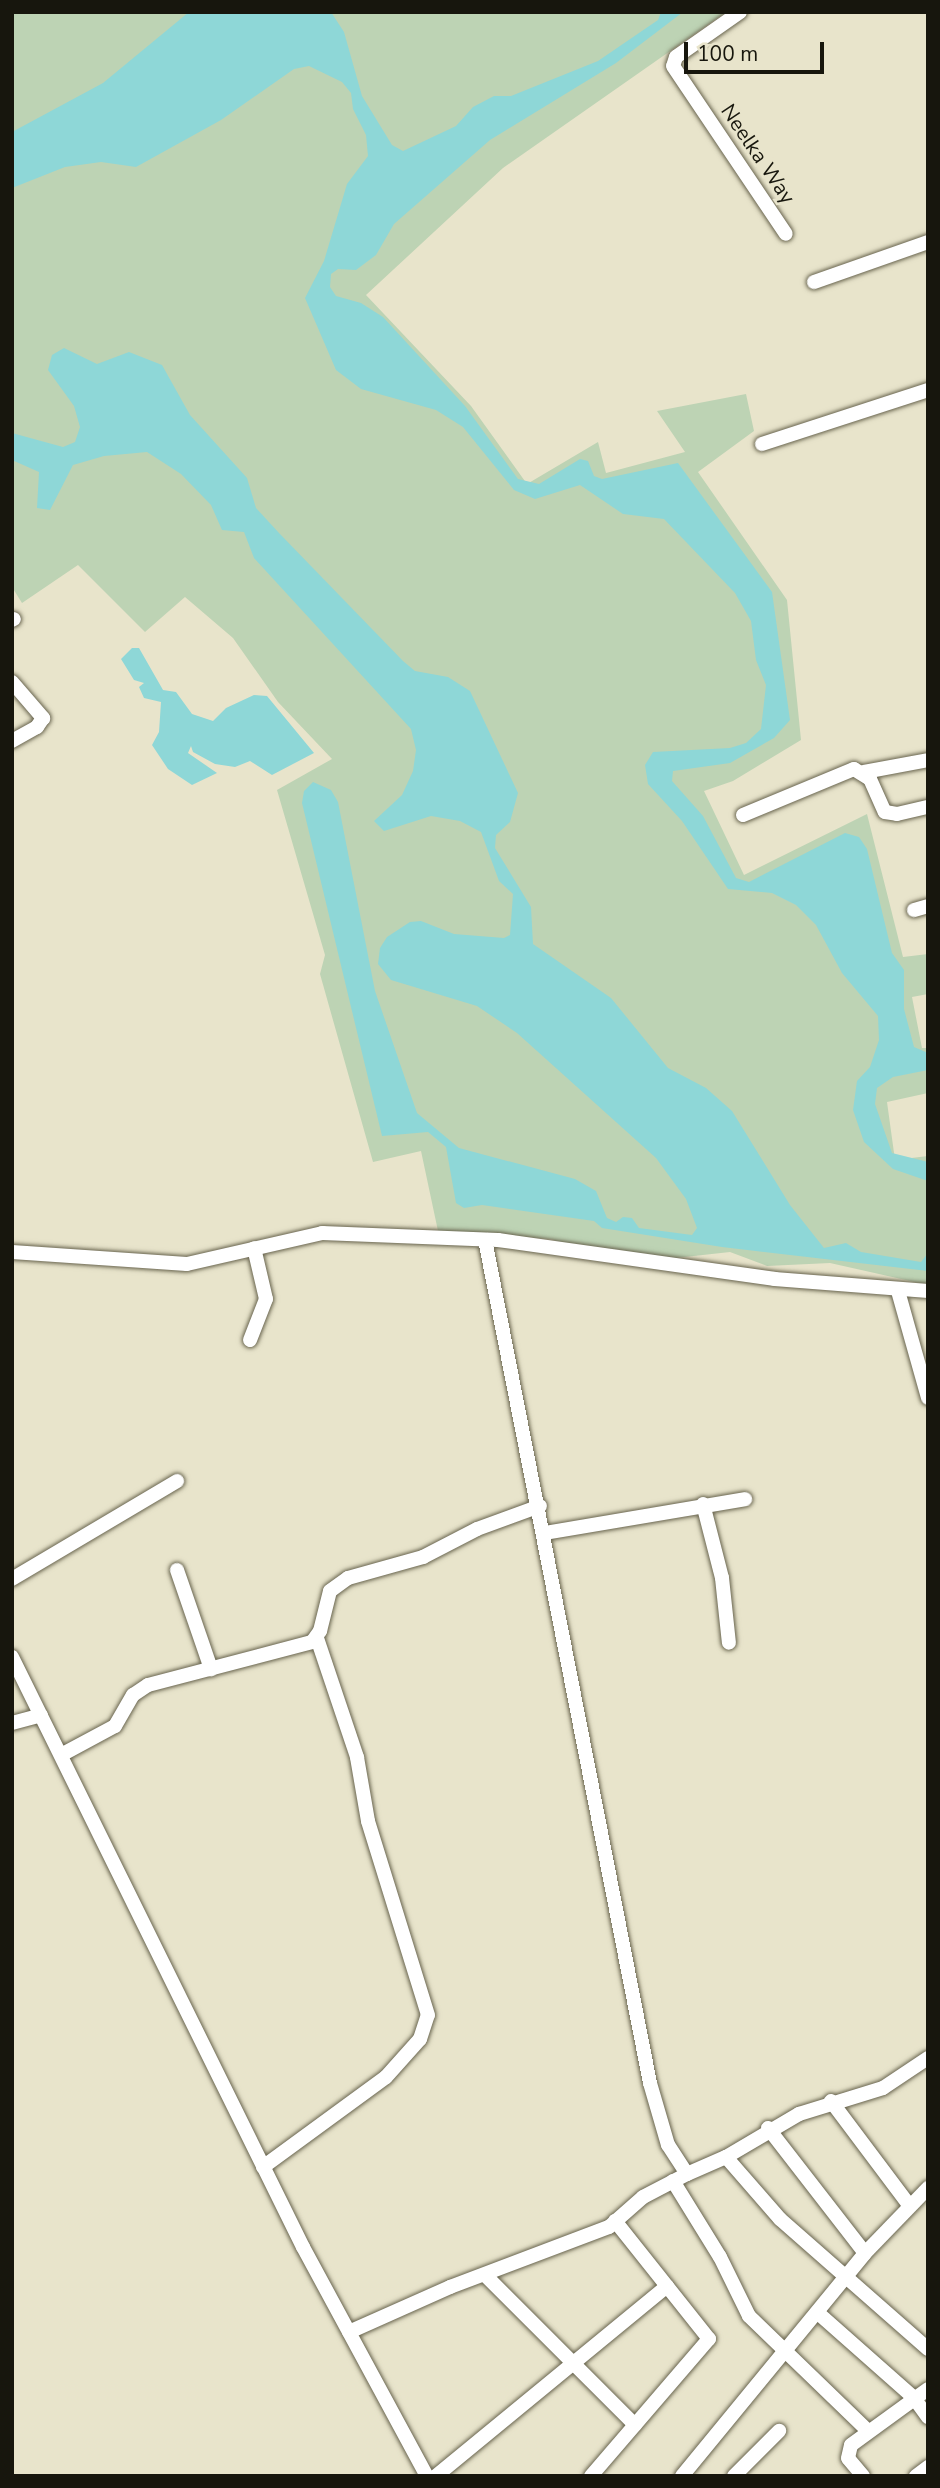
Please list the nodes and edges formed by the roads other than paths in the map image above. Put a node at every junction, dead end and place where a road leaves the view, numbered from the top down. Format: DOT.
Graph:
graph roads {
  1 [pos="740,12"];
  2 [pos="786,234"];
  3 [pos="928,242"];
  4 [pos="814,282"];
  5 [pos="928,390"];
  6 [pos="762,444"];
  7 [pos="12,682"];
  8 [pos="12,741"];
  9 [pos="928,760"];
  10 [pos="864,772"];
  11 [pos="928,807"];
  12 [pos="743,815"];
  13 [pos="485,1240"];
  14 [pos="254,1248"];
  15 [pos="12,1252"];
  16 [pos="898,1291"];
  17 [pos="928,1291"];
  18 [pos="250,1340"];
  19 [pos="928,1398"];
  20 [pos="177,1481"];
  21 [pos="745,1499"];
  22 [pos="703,1504"];
  23 [pos="540,1506"];
  24 [pos="545,1533"];
  25 [pos="177,1570"];
  26 [pos="12,1579"];
  27 [pos="317,1638"];
  28 [pos="729,1643"];
  29 [pos="12,1657"];
  30 [pos="211,1669"];
  31 [pos="41,1715"];
  32 [pos="12,1723"];
  33 [pos="61,1755"];
  34 [pos="928,2058"];
  35 [pos="831,2101"];
  36 [pos="768,2129"];
  37 [pos="726,2157"];
  38 [pos="263,2167"];
  39 [pos="687,2174"];
  40 [pos="673,2181"];
  41 [pos="928,2188"];
  42 [pos="909,2205"];
  43 [pos="615,2221"];
  44 [pos="865,2253"];
  45 [pos="485,2274"];
  46 [pos="845,2279"];
  47 [pos="667,2286"];
  48 [pos="818,2313"];
  49 [pos="349,2332"];
  50 [pos="928,2349"];
  51 [pos="782,2351"];
  52 [pos="573,2363"];
  53 [pos="928,2389"];
  54 [pos="914,2398"];
  55 [pos="928,2417"];
  56 [pos="635,2425"];
  57 [pos="866,2430"];
  58 [pos="779,2431"];
  59 [pos="928,2467"];
  60 [pos="427,2476"];
  61 [pos="436,2476"];
  62 [pos="590,2476"];
  63 [pos="682,2476"];
  64 [pos="734,2476"];
  65 [pos="863,2476"];
  66 [pos="916,2476"];
  1 -- 2 [label="street, Neelka Way"];
  3 -- 4 [label="street"];
  5 -- 6 [label="street"];
  7 -- 8 [label="street"];
  9 -- 10 [label="street"];
  10 -- 11 [label="street"];
  10 -- 12 [label="street"];
  13 -- 14 [label="street"];
  13 -- 16 [label="street"];
  13 -- 23 [label="street"];
  14 -- 15 [label="street"];
  14 -- 18 [label="street"];
  16 -- 17 [label="street"];
  16 -- 19 [label="street"];
  20 -- 26 [label="street"];
  21 -- 22 [label="street"];
  22 -- 24 [label="street"];
  22 -- 28 [label="street"];
  23 -- 24 [label="street"];
  23 -- 27 [label="street"];
  24 -- 39 [label="street"];
  25 -- 30 [label="street"];
  27 -- 30 [label="street"];
  27 -- 38 [label="street"];
  29 -- 31 [label="street"];
  30 -- 33 [label="street"];
  31 -- 32 [label="street"];
  31 -- 33 [label="street"];
  33 -- 38 [label="street"];
  34 -- 35 [label="street"];
  35 -- 36 [label="street"];
  35 -- 42 [label="street"];
  36 -- 37 [label="street"];
  36 -- 44 [label="street"];
  37 -- 39 [label="street"];
  37 -- 46 [label="street"];
  38 -- 49 [label="street"];
  39 -- 40 [label="street"];
  40 -- 43 [label="street"];
  40 -- 51 [label="street"];
  41 -- 42 [label="street"];
  42 -- 44 [label="street"];
  43 -- 45 [label="street"];
  43 -- 47 [label="street"];
  44 -- 46 [label="street"];
  45 -- 49 [label="street"];
  45 -- 52 [label="street"];
  46 -- 48 [label="street"];
  46 -- 50 [label="street"];
  47 -- 52 [label="street"];
  47 -- 56 [label="street"];
  48 -- 51 [label="street"];
  48 -- 54 [label="street"];
  49 -- 60 [label="street"];
  51 -- 57 [label="street"];
  51 -- 63 [label="street"];
  52 -- 56 [label="street"];
  52 -- 61 [label="street"];
  53 -- 54 [label="street"];
  54 -- 55 [label="street"];
  54 -- 57 [label="street"];
  56 -- 62 [label="street"];
  57 -- 65 [label="street"];
  58 -- 64 [label="street"];
  59 -- 66 [label="street"];
}
